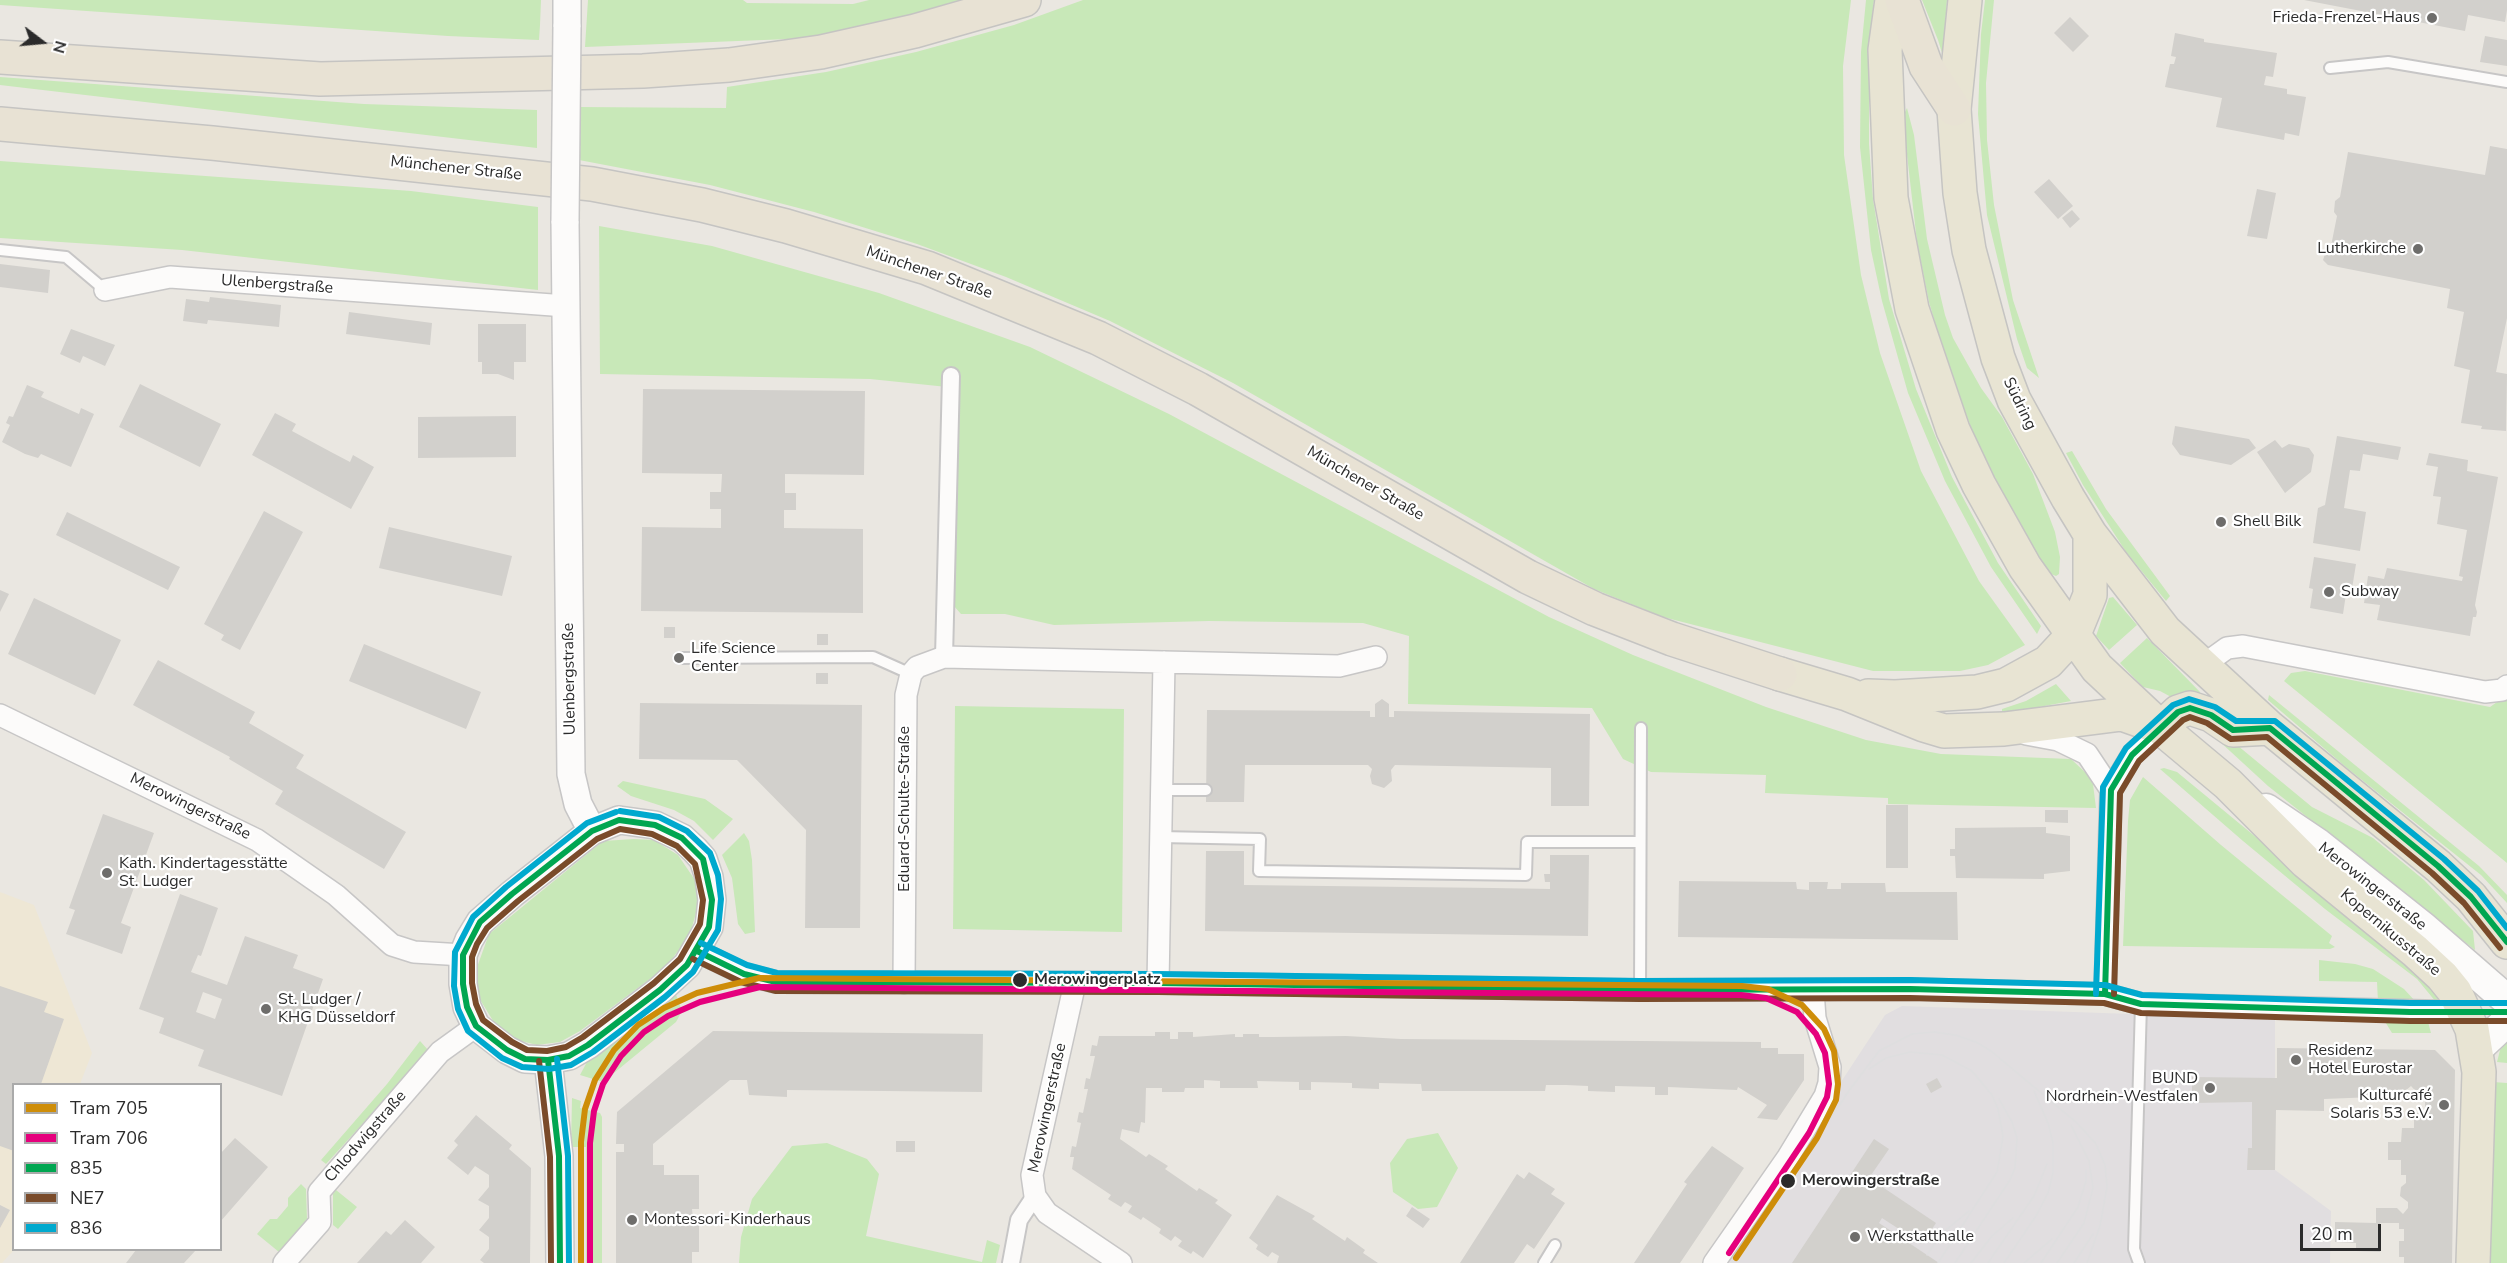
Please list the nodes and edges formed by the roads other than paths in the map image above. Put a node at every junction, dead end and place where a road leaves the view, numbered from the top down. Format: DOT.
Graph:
graph roads {
  1 [pos="567,0"];
  2 [pos="1024,0"];
  3 [pos="1892,0"];
  4 [pos="1902,0"];
  5 [pos="1965,0"];
  6 [pos="0,57"];
  7 [pos="2330,68"];
  8 [pos="2507,82"];
  9 [pos="1954,109"];
  10 [pos="0,124"];
  11 [pos="0,250"];
  12 [pos="105,290"];
  13 [pos="566,306"];
  14 [pos="951,376"];
  15 [pos="2090,534"];
  16 [pos="2074,634"];
  17 [pos="944,657"];
  18 [pos="1376,657"];
  19 [pos="679,658"];
  20 [pos="1164,662"];
  21 [pos="2202,666"];
  22 [pos="911,674"];
  23 [pos="1780,674"];
  24 [pos="2507,686"];
  25 [pos="1847,694"];
  26 [pos="0,715"];
  27 [pos="1641,728"];
  28 [pos="2161,728"];
  29 [pos="2270,728"];
  30 [pos="2004,729"];
  31 [pos="2228,784"];
  32 [pos="1162,790"];
  33 [pos="1206,790"];
  34 [pos="2111,790"];
  35 [pos="592,831"];
  36 [pos="1161,837"];
  37 [pos="1639,842"];
  38 [pos="2507,942"];
  39 [pos="697,951"];
  40 [pos="464,955"];
  41 [pos="904,983"];
  42 [pos="1075,983"];
  43 [pos="1158,983"];
  44 [pos="1640,990"];
  45 [pos="1813,991"];
  46 [pos="2105,994"];
  47 [pos="2507,1000"];
  48 [pos="2140,1004"];
  49 [pos="2465,1012"];
  50 [pos="2507,1012"];
  51 [pos="2507,1021"];
  52 [pos="476,1026"];
  53 [pos="2477,1048"];
  54 [pos="548,1060"];
  55 [pos="1035,1196"];
  56 [pos="1555,1245"];
  57 [pos="284,1263"];
  58 [pos="560,1263"];
  59 [pos="1011,1263"];
  60 [pos="1121,1263"];
  61 [pos="1544,1263"];
  62 [pos="1714,1263"];
  63 [pos="2139,1263"];
  64 [pos="2474,1263"];
  1 -- 13 [label="street, Ulenbergstraße, bridge"];
  2 -- 6 [label="highway"];
  3 -- 16 [label="main road"];
  4 -- 9 [label="highway"];
  5 -- 9 [label="main road, Südring"];
  7 -- 8 [label="lane"];
  9 -- 15 [label="main road, Südring"];
  10 -- 23 [label="highway, Münchener Straße"];
  11 -- 12 [label="lane, Ulenbergstraße"];
  12 -- 13 [label="street, Ulenbergstraße"];
  13 -- 35 [label="street, Ulenbergstraße"];
  14 -- 17 [label="street"];
  15 -- 16 [label="main road"];
  15 -- 21 [label="main road, Südring"];
  16 -- 25 [label="main road"];
  16 -- 28 [label="main road"];
  17 -- 20 [label="street"];
  17 -- 22 [label="street"];
  18 -- 20 [label="street"];
  19 -- 22 [label="lane"];
  20 -- 32 [label="street"];
  21 -- 24 [label="street"];
  21 -- 29 [label="main road, Südring"];
  22 -- 41 [label="street, Eduard-Schulte-Straße"];
  23 -- 25 [label="main road"];
  25 -- 30 [label="main road"];
  26 -- 40 [label="street, Merowingerstraße"];
  27 -- 37 [label="lane"];
  28 -- 29 [label="main road"];
  28 -- 30 [label="main road"];
  28 -- 31 [label="main road"];
  28 -- 34 [label="street"];
  29 -- 38 [label="main road, Südring"];
  30 -- 34 [label="street"];
  31 -- 47 [label="main road, Merowingerstraße"];
  31 -- 49 [label="main road, Kopernikusstraße"];
  32 -- 33 [label="lane"];
  32 -- 36 [label="street"];
  34 -- 46 [label="street"];
  35 -- 39 [label="street"];
  35 -- 40 [label="street"];
  36 -- 37 [label="lane"];
  36 -- 43 [label="street"];
  37 -- 44 [label="lane"];
  39 -- 41 [label="street"];
  39 -- 54 [label="street"];
  40 -- 52 [label="street"];
  41 -- 42 [label="street"];
  42 -- 43 [label="street"];
  42 -- 55 [label="street, Merowingerstraße"];
  43 -- 44 [label="street"];
  44 -- 45 [label="street"];
  45 -- 46 [label="street"];
  45 -- 62 [label="street"];
  46 -- 48 [label="street"];
  48 -- 49 [label="street"];
  48 -- 63 [label="lane"];
  49 -- 50 [label="main road"];
  49 -- 53 [label="main road, Kopernikusstraße"];
  51 -- 53 [label="main road"];
  52 -- 54 [label="street"];
  52 -- 57 [label="street, Chlodwigstraße"];
  53 -- 64 [label="main road, Kopernikusstraße"];
  54 -- 58 [label="street"];
  55 -- 59 [label="street"];
  55 -- 60 [label="street, Merowingerstraße"];
  56 -- 61 [label="lane"];
}
